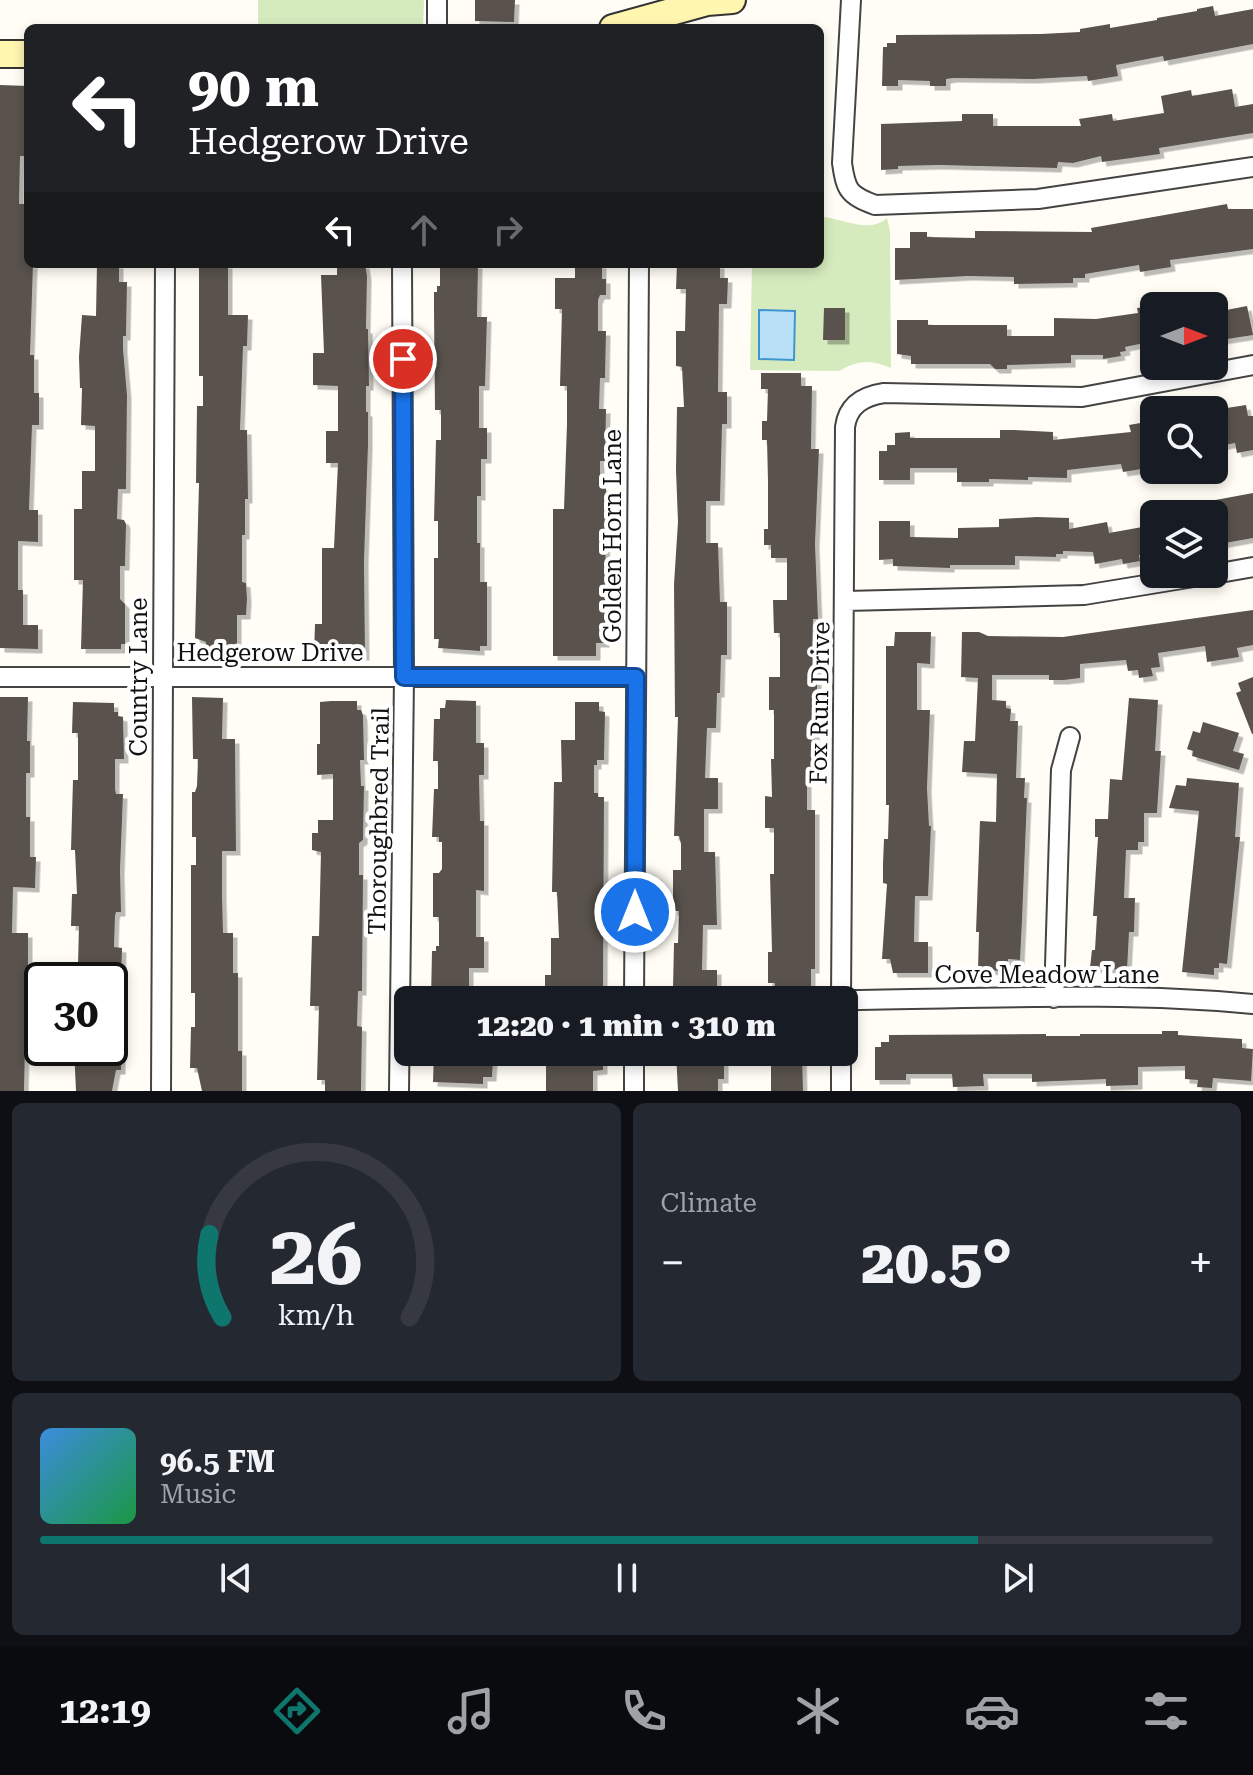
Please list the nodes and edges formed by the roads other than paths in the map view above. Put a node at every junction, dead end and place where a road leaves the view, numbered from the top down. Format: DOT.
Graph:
graph roads {
  1 [pos="437,0"];
  2 [pos="732,0"];
  3 [pos="851,0"];
  4 [pos="641,16"];
  5 [pos="437,24"];
  6 [pos="622,24"];
  7 [pos="0,54"];
  8 [pos="24,54"];
  9 [pos="1253,167"];
  10 [pos="165,268"];
  11 [pos="402,268"];
  12 [pos="639,268"];
  13 [pos="1253,365"];
  14 [pos="1253,567"];
  15 [pos="1228,571"];
  16 [pos="1140,586"];
  17 [pos="846,601"];
  18 [pos="0,677"];
  19 [pos="163,677"];
  20 [pos="404,677"];
  21 [pos="636,677"];
  22 [pos="1070,737"];
  23 [pos="634,986"];
  24 [pos="841,986"];
  25 [pos="1054,998"];
  26 [pos="858,1000"];
  27 [pos="1253,1004"];
  28 [pos="634,1066"];
  29 [pos="841,1066"];
  30 [pos="161,1091"];
  31 [pos="399,1091"];
  32 [pos="634,1091"];
  33 [pos="841,1091"];
  1 -- 5 [label="street"];
  2 -- 4 [label="street"];
  3 -- 9 [label="street"];
  4 -- 6 [label="street"];
  7 -- 8 [label="street"];
  10 -- 19 [label="street, Country Lane"];
  11 -- 20 [label="street, Thoroughbred Trail"];
  12 -- 21 [label="street, Golden Horn Lane"];
  13 -- 17 [label="street, Fox Run Drive"];
  14 -- 15 [label="street"];
  16 -- 17 [label="street"];
  17 -- 24 [label="street, Fox Run Drive"];
  18 -- 19 [label="street, Hedgerow Drive"];
  19 -- 20 [label="street, Hedgerow Drive"];
  19 -- 30 [label="street, Country Lane"];
  20 -- 21 [label="street, Hedgerow Drive"];
  20 -- 31 [label="street, Thoroughbred Trail"];
  21 -- 23 [label="street, Golden Horn Lane"];
  22 -- 25 [label="street"];
  25 -- 26 [label="street, Cove Meadow Lane"];
  25 -- 27 [label="street, Cove Meadow Lane"];
  28 -- 32 [label="street"];
  29 -- 33 [label="street"];
}
